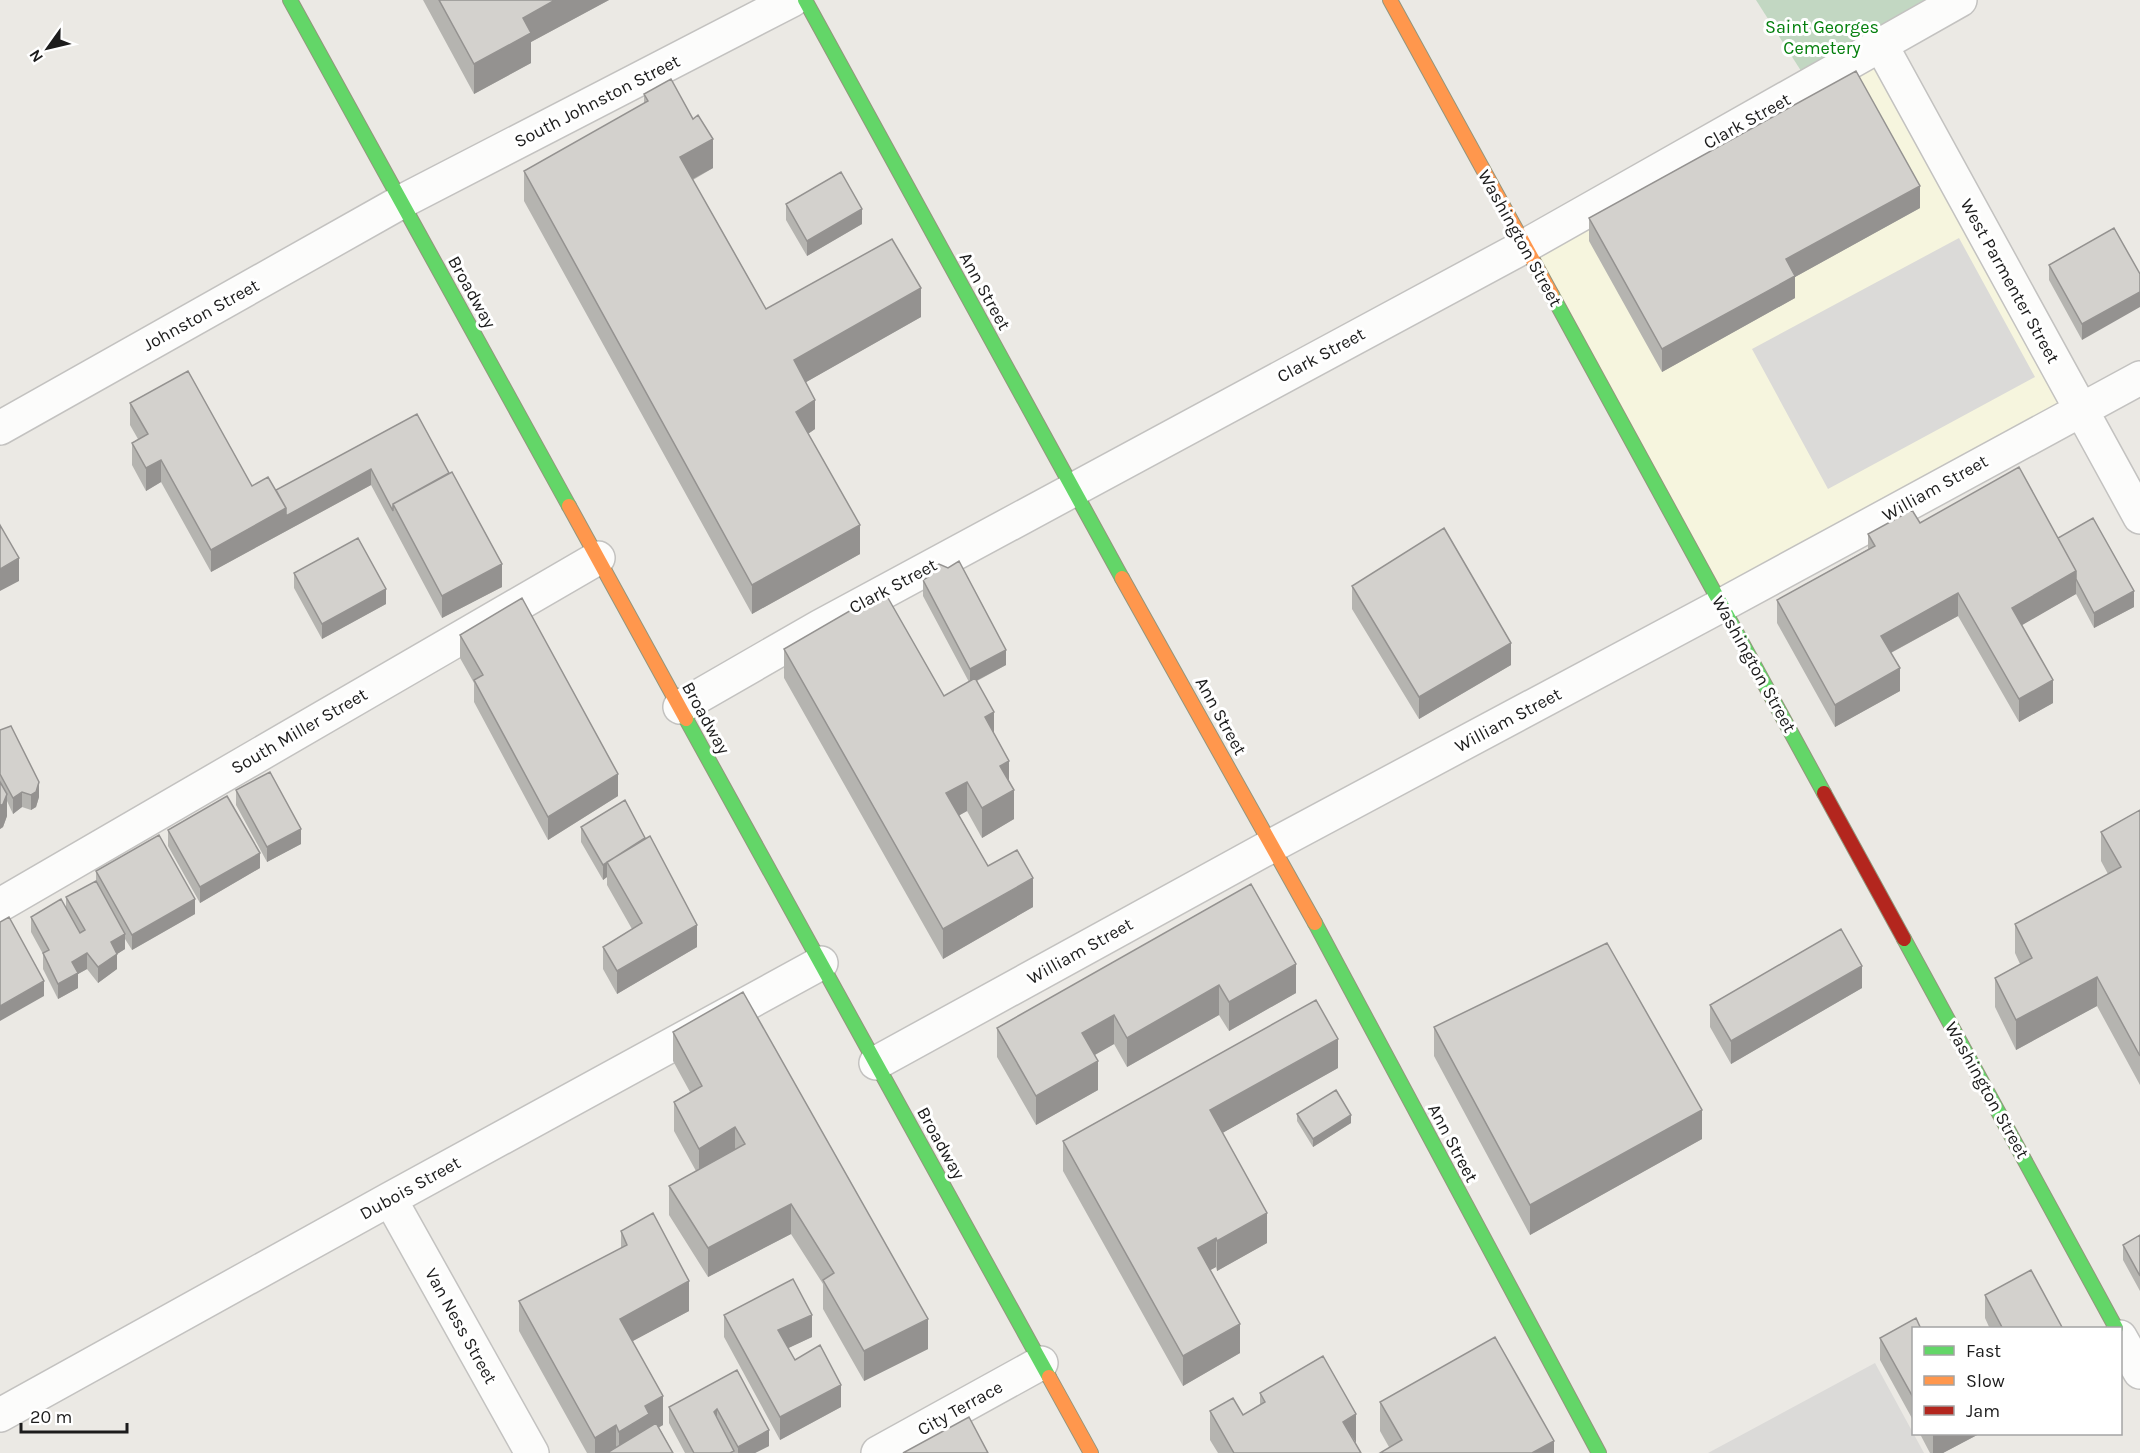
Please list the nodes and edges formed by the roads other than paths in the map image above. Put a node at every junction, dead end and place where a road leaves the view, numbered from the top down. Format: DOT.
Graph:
graph roads {
  1 [pos="290,0"];
  2 [pos="792,0"];
  3 [pos="805,0"];
  4 [pos="1390,0"];
  5 [pos="1960,0"];
  6 [pos="1881,45"];
  7 [pos="401,202"];
  8 [pos="1525,246"];
  9 [pos="2140,378"];
  10 [pos="2080,409"];
  11 [pos="0,428"];
  12 [pos="1072,489"];
  13 [pos="2140,517"];
  14 [pos="598,558"];
  15 [pos="1722,605"];
  16 [pos="680,707"];
  17 [pos="1273,845"];
  18 [pos="0,905"];
  19 [pos="821,963"];
  20 [pos="876,1063"];
  21 [pos="390,1199"];
  22 [pos="2115,1327"];
  23 [pos="2122,1339"];
  24 [pos="1041,1363"];
  25 [pos="2140,1372"];
  26 [pos="0,1415"];
  27 [pos="532,1453"];
  28 [pos="878,1453"];
  29 [pos="1091,1453"];
  30 [pos="1599,1453"];
  1 -- 7 [label="street, Broadway"];
  2 -- 7 [label="street, South Johnston Street"];
  3 -- 12 [label="street, Ann Street"];
  4 -- 8 [label="street, Washington Street"];
  5 -- 6 [label="street, Clark Street"];
  6 -- 8 [label="street, Clark Street"];
  6 -- 10 [label="street, West Parmenter Street"];
  7 -- 11 [label="street, Johnston Street"];
  7 -- 14 [label="street, Broadway"];
  8 -- 12 [label="street, Clark Street"];
  8 -- 15 [label="street, Washington Street"];
  9 -- 10 [label="street, William Street"];
  10 -- 13 [label="street, West Parmenter Street"];
  10 -- 15 [label="street, William Street"];
  12 -- 16 [label="street, Clark Street"];
  12 -- 17 [label="street, Ann Street"];
  14 -- 16 [label="street, Broadway"];
  14 -- 18 [label="street, South Miller Street"];
  15 -- 17 [label="street, William Street"];
  15 -- 22 [label="street, Washington Street"];
  16 -- 19 [label="street, Broadway"];
  17 -- 20 [label="street, William Street"];
  17 -- 30 [label="street, Ann Street"];
  19 -- 20 [label="street, Broadway"];
  19 -- 21 [label="street, Dubois Street"];
  20 -- 24 [label="street, Broadway"];
  21 -- 26 [label="street, Dubois Street"];
  21 -- 27 [label="street, Van Ness Street"];
  23 -- 25 [label="street"];
  24 -- 28 [label="street, City Terrace"];
  24 -- 29 [label="street, Broadway"];
}
